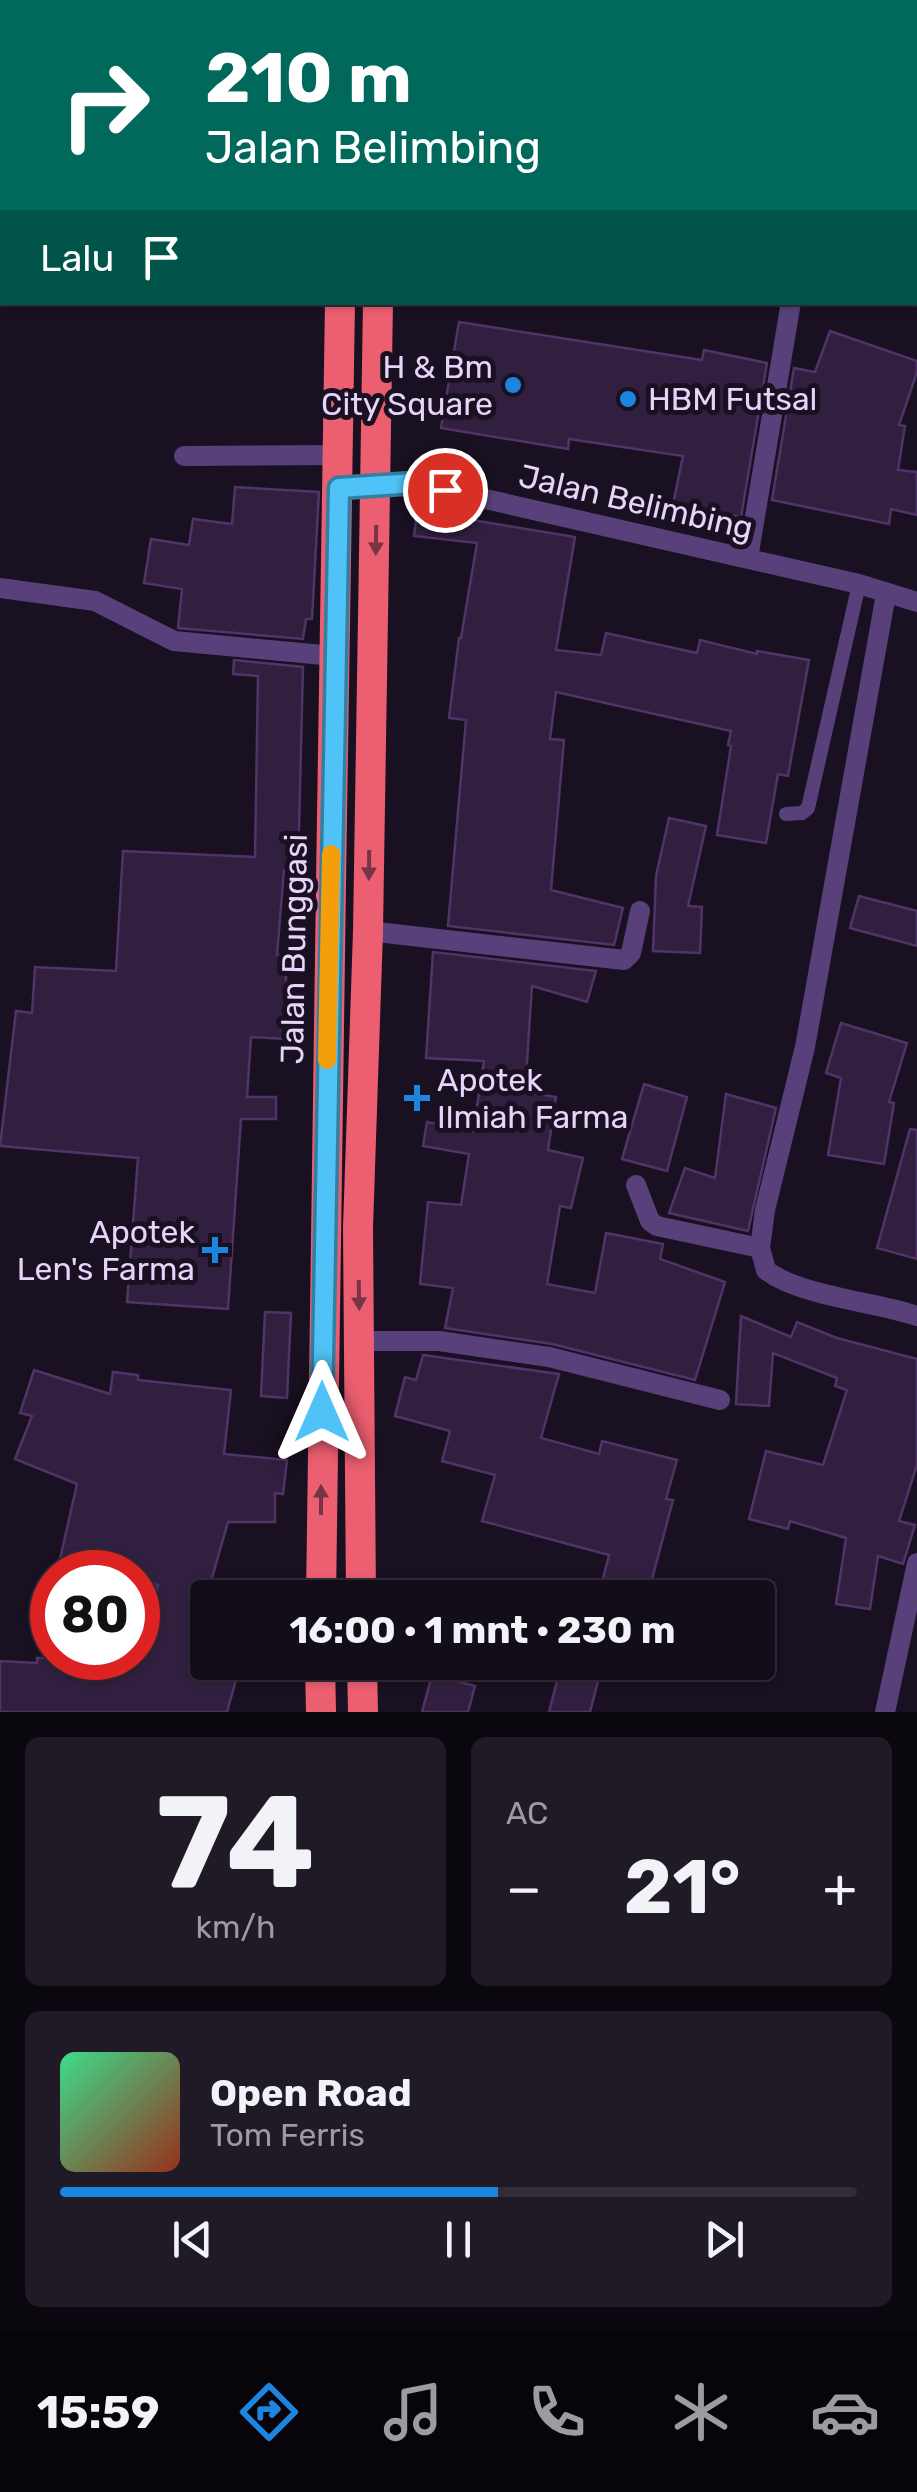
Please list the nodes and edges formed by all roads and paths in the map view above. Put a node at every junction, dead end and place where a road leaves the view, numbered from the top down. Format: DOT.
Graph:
graph roads {
  1 [pos="340,305"];
  2 [pos="378,305"];
  3 [pos="790,305"];
  4 [pos="338,455"];
  5 [pos="184,456"];
  6 [pos="377,485"];
  7 [pos="339,488"];
  8 [pos="748,558"];
  9 [pos="859,584"];
  10 [pos="0,588"];
  11 [pos="886,594"];
  12 [pos="917,602"];
  13 [pos="334,656"];
  14 [pos="786,814"];
  15 [pos="640,910"];
  16 [pos="368,931"];
  17 [pos="636,1185"];
  18 [pos="324,1226"];
  19 [pos="358,1228"];
  20 [pos="760,1248"];
  21 [pos="917,1316"];
  22 [pos="360,1341"];
  23 [pos="720,1400"];
  24 [pos="917,1563"];
  25 [pos="321,1580"];
  26 [pos="361,1580"];
  27 [pos="320,1680"];
  28 [pos="362,1680"];
  29 [pos="320,1712"];
  30 [pos="362,1712"];
  31 [pos="885,1712"];
  1 -- 4 [label="highway, Jalan Bunggasi"];
  2 -- 6 [label="highway"];
  3 -- 8 [label="street"];
  4 -- 5 [label="street"];
  4 -- 7 [label="highway, Jalan Bunggasi"];
  6 -- 7 [label="street, Jalan Belimbing"];
  6 -- 8 [label="street, Jalan Belimbing"];
  6 -- 16 [label="highway, one-way"];
  7 -- 13 [label="highway, Jalan Bunggasi"];
  8 -- 9 [label="street, Jalan Belimbing"];
  9 -- 11 [label="street, Jalan Belimbing"];
  9 -- 14 [label="lane"];
  10 -- 13 [label="street"];
  11 -- 12 [label="street, Jalan Belimbing"];
  11 -- 20 [label="street"];
  13 -- 18 [label="highway, Jalan Bunggasi"];
  15 -- 16 [label="street"];
  16 -- 19 [label="highway"];
  17 -- 20 [label="street"];
  18 -- 19 [label="highway"];
  25 -- 18 [label="highway, Jalan Bunggasi, one-way"];
  19 -- 22 [label="highway, one-way"];
  20 -- 21 [label="street"];
  22 -- 23 [label="street"];
  22 -- 26 [label="highway"];
  24 -- 31 [label="street"];
  27 -- 29 [label="highway"];
  28 -- 30 [label="highway"];
}
